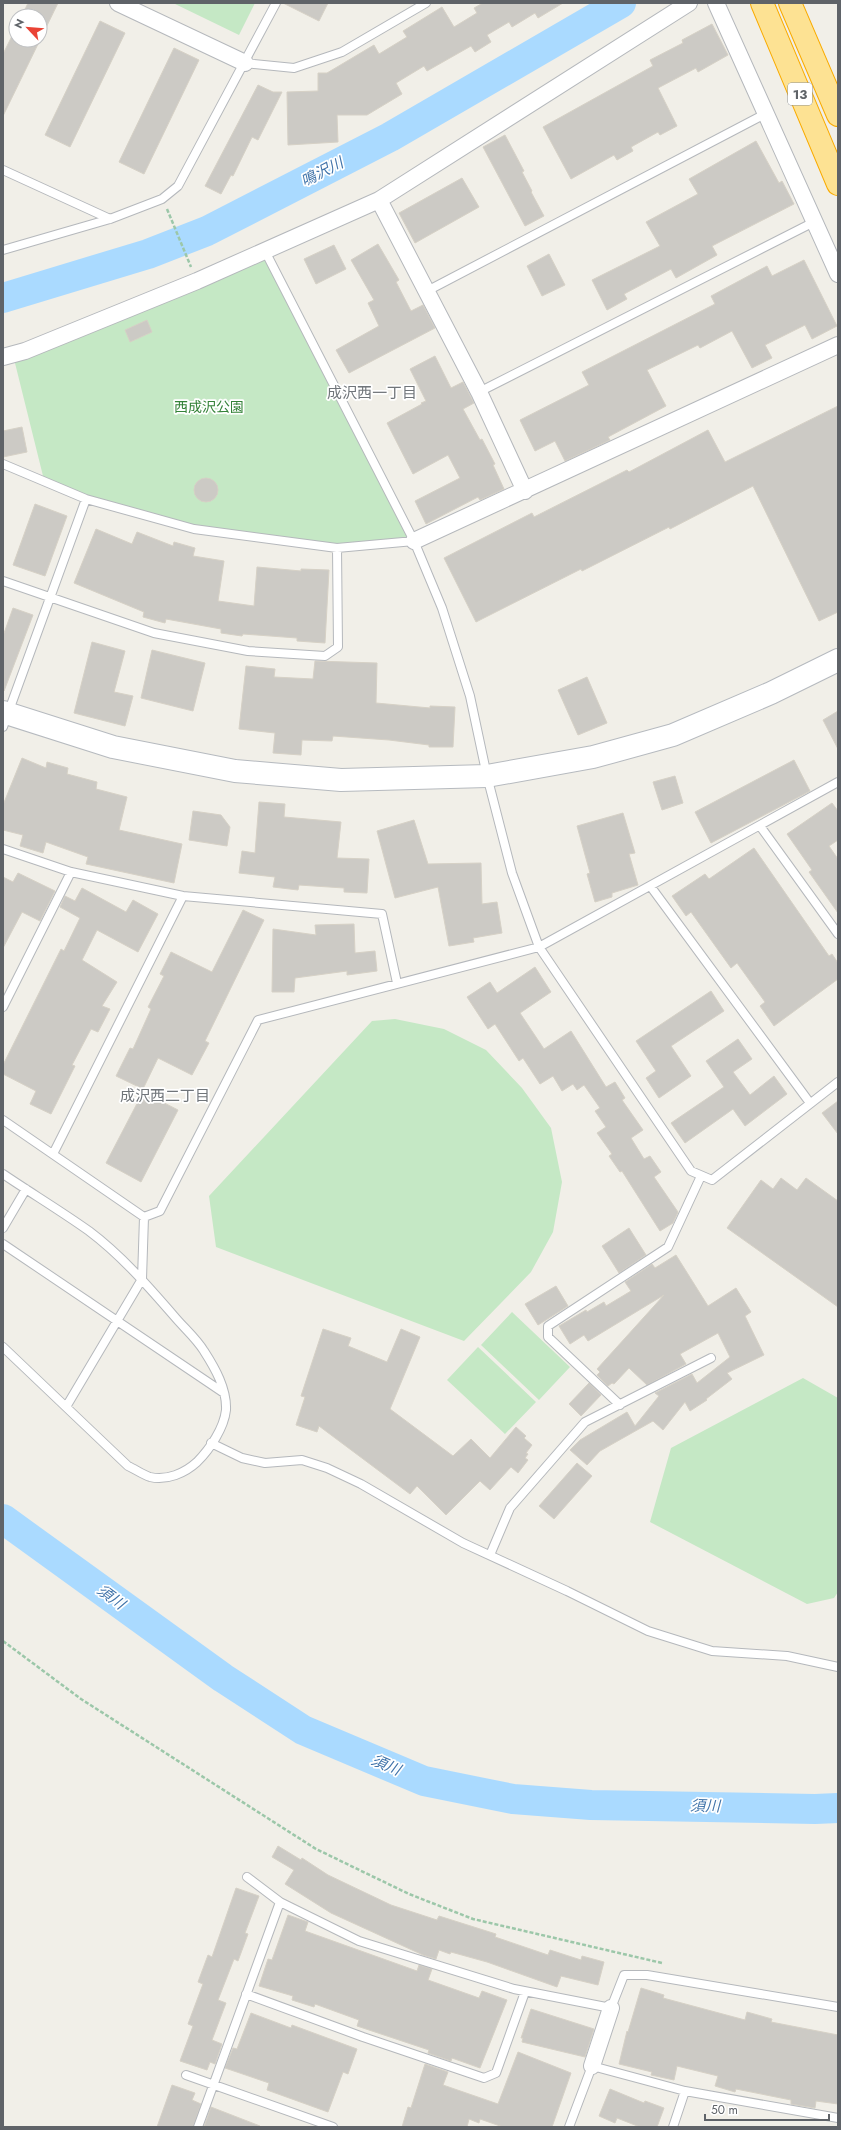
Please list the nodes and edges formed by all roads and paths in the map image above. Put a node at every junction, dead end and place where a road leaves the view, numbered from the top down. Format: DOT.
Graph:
graph roads {
  1 [pos="118,3"];
  2 [pos="276,3"];
  3 [pos="426,3"];
  4 [pos="689,3"];
  5 [pos="716,3"];
  6 [pos="762,3"];
  7 [pos="790,3"];
  8 [pos="245,63"];
  9 [pos="765,114"];
  10 [pos="838,115"];
  11 [pos="3,170"];
  12 [pos="838,184"];
  13 [pos="162,199"];
  14 [pos="379,200"];
  15 [pos="110,219"];
  16 [pos="814,222"];
  17 [pos="3,250"];
  18 [pos="265,251"];
  19 [pos="188,260"];
  20 [pos="838,274"];
  21 [pos="427,291"];
  22 [pos="838,345"];
  23 [pos="3,358"];
  24 [pos="479,392"];
  25 [pos="3,464"];
  26 [pos="524,491"];
  27 [pos="86,498"];
  28 [pos="414,541"];
  29 [pos="337,548"];
  30 [pos="3,581"];
  31 [pos="50,598"];
  32 [pos="838,660"];
  33 [pos="5,717"];
  34 [pos="487,776"];
  35 [pos="838,782"];
  36 [pos="760,826"];
  37 [pos="3,849"];
  38 [pos="71,872"];
  39 [pos="651,887"];
  40 [pos="183,896"];
  41 [pos="838,934"];
  42 [pos="539,947"];
  43 [pos="397,984"];
  44 [pos="3,1007"];
  45 [pos="838,1082"];
  46 [pos="810,1103"];
  47 [pos="3,1120"];
  48 [pos="53,1154"];
  49 [pos="3,1174"];
  50 [pos="702,1176"];
  51 [pos="26,1189"];
  52 [pos="144,1217"];
  53 [pos="3,1228"];
  54 [pos="3,1244"];
  55 [pos="142,1279"];
  56 [pos="116,1320"];
  57 [pos="3,1347"];
  58 [pos="711,1358"];
  59 [pos="224,1393"];
  60 [pos="620,1405"];
  61 [pos="66,1407"];
  62 [pos="211,1443"];
  63 [pos="490,1555"];
  64 [pos="3,1641"];
  65 [pos="838,1667"];
  66 [pos="247,1876"];
  67 [pos="280,1902"];
  68 [pos="664,1964"];
  69 [pos="525,1992"];
  70 [pos="246,1994"];
  71 [pos="838,2007"];
  72 [pos="611,2008"];
  73 [pos="592,2066"];
  74 [pos="186,2075"];
  75 [pos="212,2085"];
  76 [pos="685,2092"];
  77 [pos="838,2118"];
  78 [pos="198,2127"];
  79 [pos="333,2127"];
  80 [pos="569,2127"];
  81 [pos="674,2127"];
  1 -- 8 [label="street"];
  2 -- 8 [label="lane"];
  3 -- 8 [label="lane"];
  4 -- 14 [label="street"];
  5 -- 9 [label="street"];
  6 -- 12 [label="highway, 13"];
  7 -- 10 [label="highway, 13"];
  8 -- 13 [label="lane"];
  9 -- 16 [label="street"];
  9 -- 21 [label="lane"];
  11 -- 15 [label="lane"];
  13 -- 15 [label="lane"];
  13 -- 19 [label="path"];
  14 -- 18 [label="street"];
  14 -- 21 [label="street"];
  15 -- 17 [label="lane"];
  16 -- 20 [label="street"];
  16 -- 24 [label="lane"];
  18 -- 23 [label="street"];
  18 -- 28 [label="lane"];
  21 -- 24 [label="street"];
  22 -- 26 [label="street"];
  24 -- 26 [label="street"];
  25 -- 27 [label="lane"];
  26 -- 28 [label="street"];
  27 -- 29 [label="lane"];
  27 -- 31 [label="lane"];
  28 -- 29 [label="lane"];
  28 -- 34 [label="lane"];
  29 -- 31 [label="lane"];
  30 -- 31 [label="lane"];
  31 -- 33 [label="lane"];
  32 -- 34 [label="street"];
  33 -- 34 [label="street"];
  34 -- 42 [label="lane"];
  35 -- 36 [label="lane"];
  36 -- 39 [label="lane"];
  36 -- 41 [label="lane"];
  37 -- 38 [label="lane"];
  38 -- 40 [label="lane"];
  38 -- 44 [label="lane"];
  39 -- 42 [label="lane"];
  39 -- 46 [label="lane"];
  40 -- 43 [label="lane"];
  40 -- 48 [label="lane"];
  42 -- 43 [label="lane"];
  42 -- 50 [label="lane"];
  43 -- 52 [label="lane"];
  45 -- 46 [label="lane"];
  46 -- 50 [label="lane"];
  47 -- 48 [label="lane"];
  48 -- 52 [label="lane"];
  49 -- 51 [label="lane"];
  50 -- 60 [label="lane"];
  51 -- 53 [label="lane"];
  51 -- 55 [label="lane"];
  52 -- 55 [label="lane"];
  54 -- 56 [label="lane"];
  55 -- 56 [label="lane"];
  55 -- 59 [label="lane"];
  56 -- 59 [label="lane"];
  56 -- 61 [label="lane"];
  57 -- 61 [label="lane"];
  58 -- 60 [label="lane"];
  59 -- 62 [label="lane"];
  60 -- 63 [label="lane"];
  61 -- 62 [label="lane"];
  62 -- 63 [label="lane"];
  63 -- 65 [label="lane"];
  64 -- 68 [label="path"];
  66 -- 67 [label="lane"];
  67 -- 69 [label="lane"];
  67 -- 70 [label="lane"];
  69 -- 70 [label="lane"];
  69 -- 72 [label="lane"];
  70 -- 75 [label="lane"];
  71 -- 72 [label="lane"];
  72 -- 73 [label="street"];
  73 -- 76 [label="lane"];
  73 -- 80 [label="lane"];
  74 -- 75 [label="lane"];
  75 -- 78 [label="lane"];
  75 -- 79 [label="lane"];
  76 -- 77 [label="lane"];
  76 -- 81 [label="lane"];
}
